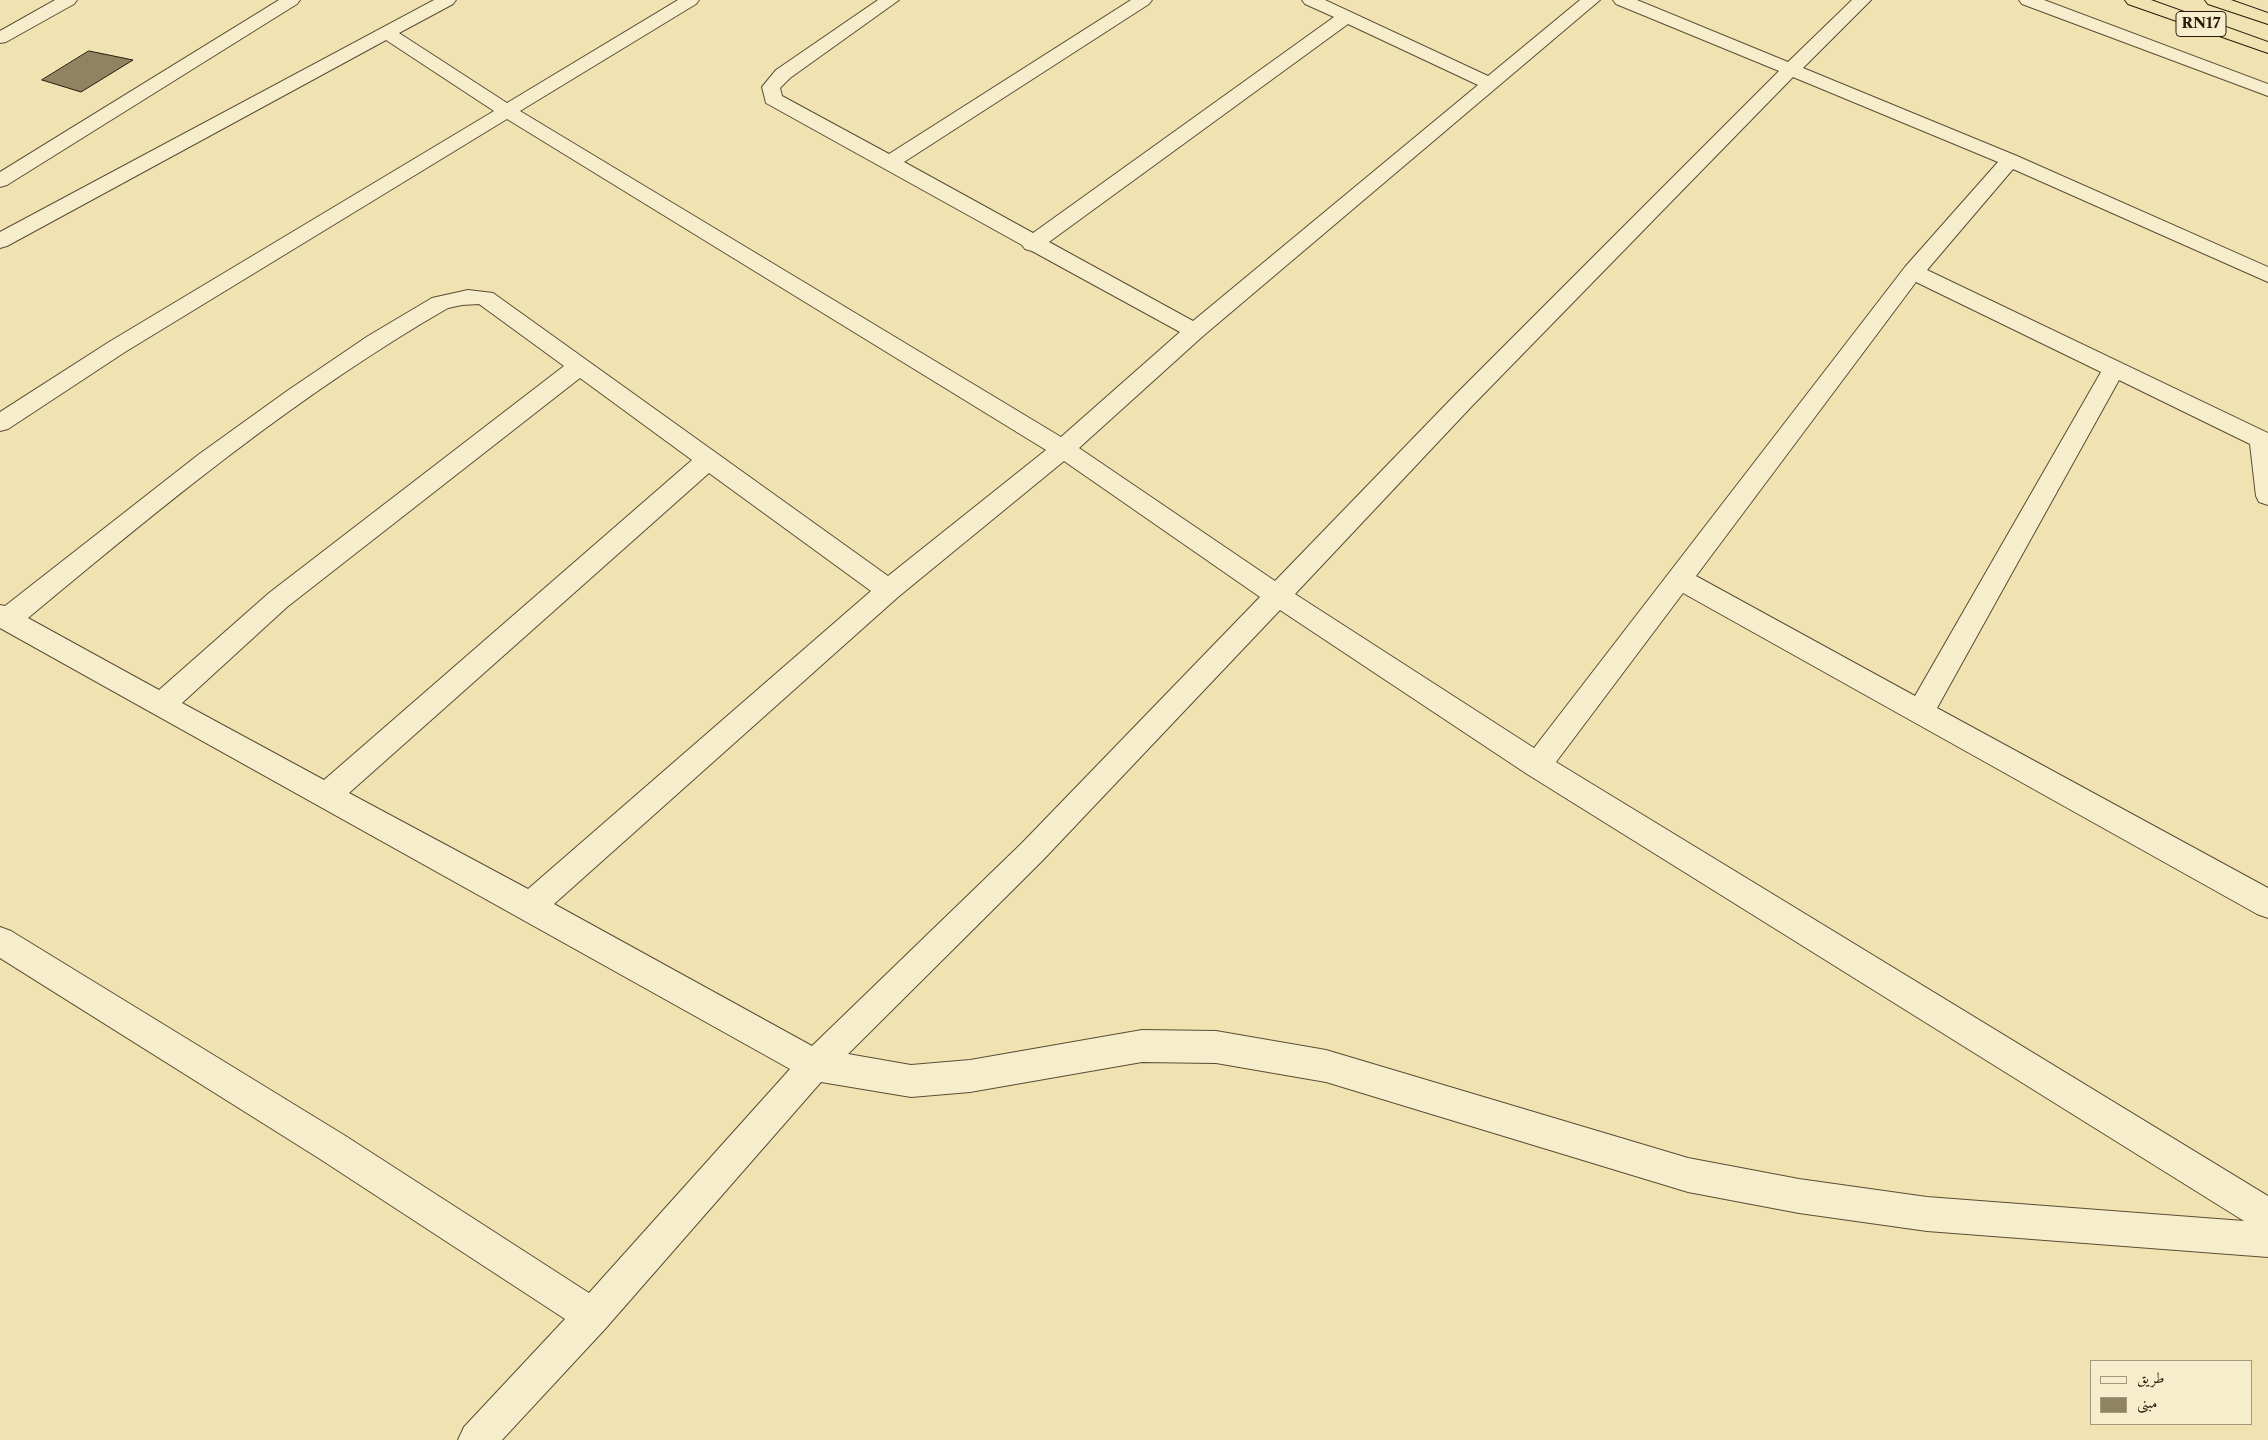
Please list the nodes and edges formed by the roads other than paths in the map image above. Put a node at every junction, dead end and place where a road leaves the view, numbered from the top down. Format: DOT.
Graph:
graph roads {
  1 [pos="68,0"];
  2 [pos="291,0"];
  3 [pos="447,0"];
  4 [pos="690,0"];
  5 [pos="890,0"];
  6 [pos="1143,0"];
  7 [pos="1311,0"];
  8 [pos="1591,0"];
  9 [pos="1622,0"];
  10 [pos="1862,0"];
  11 [pos="2028,0"];
  12 [pos="2134,0"];
  13 [pos="2214,0"];
  14 [pos="1347,16"];
  15 [pos="2268,19"];
  16 [pos="388,32"];
  17 [pos="0,38"];
  18 [pos="2268,48"];
  19 [pos="1791,69"];
  20 [pos="1490,84"];
  21 [pos="2268,90"];
  22 [pos="506,111"];
  23 [pos="2010,160"];
  24 [pos="890,162"];
  25 [pos="0,181"];
  26 [pos="0,241"];
  27 [pos="1032,244"];
  28 [pos="1913,272"];
  29 [pos="2268,274"];
  30 [pos="1195,331"];
  31 [pos="580,366"];
  32 [pos="2113,370"];
  33 [pos="0,424"];
  34 [pos="2265,442"];
  35 [pos="1063,449"];
  36 [pos="709,459"];
  37 [pos="2268,496"];
  38 [pos="1680,579"];
  39 [pos="889,590"];
  40 [pos="1277,595"];
  41 [pos="4,617"];
  42 [pos="161,705"];
  43 [pos="1921,711"];
  44 [pos="1537,765"];
  45 [pos="328,794"];
  46 [pos="2268,904"];
  47 [pos="530,906"];
  48 [pos="0,941"];
  49 [pos="815,1065"];
  50 [pos="2268,1216"];
  51 [pos="2268,1240"];
  52 [pos="592,1316"];
  53 [pos="477,1440"];
  1 -- 17 [label="street"];
  2 -- 25 [label="street"];
  3 -- 16 [label="street"];
  4 -- 22 [label="street"];
  5 -- 24 [label="street"];
  6 -- 24 [label="street"];
  7 -- 14 [label="street"];
  8 -- 20 [label="street"];
  9 -- 19 [label="street"];
  10 -- 19 [label="street"];
  11 -- 21 [label="street"];
  12 -- 18 [label="highway, RN17"];
  13 -- 15 [label="highway, RN17"];
  14 -- 20 [label="street"];
  14 -- 27 [label="street"];
  16 -- 22 [label="street"];
  16 -- 26 [label="street"];
  19 -- 23 [label="street"];
  19 -- 40 [label="street"];
  20 -- 30 [label="street"];
  22 -- 33 [label="street"];
  22 -- 35 [label="street"];
  23 -- 28 [label="street"];
  23 -- 29 [label="street"];
  24 -- 27 [label="street"];
  27 -- 30 [label="street"];
  28 -- 32 [label="street"];
  28 -- 38 [label="street"];
  30 -- 35 [label="street"];
  31 -- 36 [label="street"];
  31 -- 41 [label="street"];
  31 -- 42 [label="street"];
  32 -- 34 [label="street"];
  32 -- 43 [label="street"];
  34 -- 37 [label="street"];
  35 -- 39 [label="street"];
  35 -- 40 [label="street"];
  36 -- 39 [label="street"];
  36 -- 45 [label="street"];
  38 -- 43 [label="street"];
  38 -- 44 [label="street"];
  39 -- 47 [label="street"];
  40 -- 44 [label="street"];
  40 -- 49 [label="street"];
  41 -- 42 [label="street"];
  42 -- 45 [label="street"];
  43 -- 46 [label="street"];
  44 -- 50 [label="street"];
  45 -- 47 [label="street"];
  47 -- 49 [label="street"];
  48 -- 52 [label="street"];
  49 -- 51 [label="street"];
  49 -- 52 [label="street"];
  52 -- 53 [label="street"];
}
